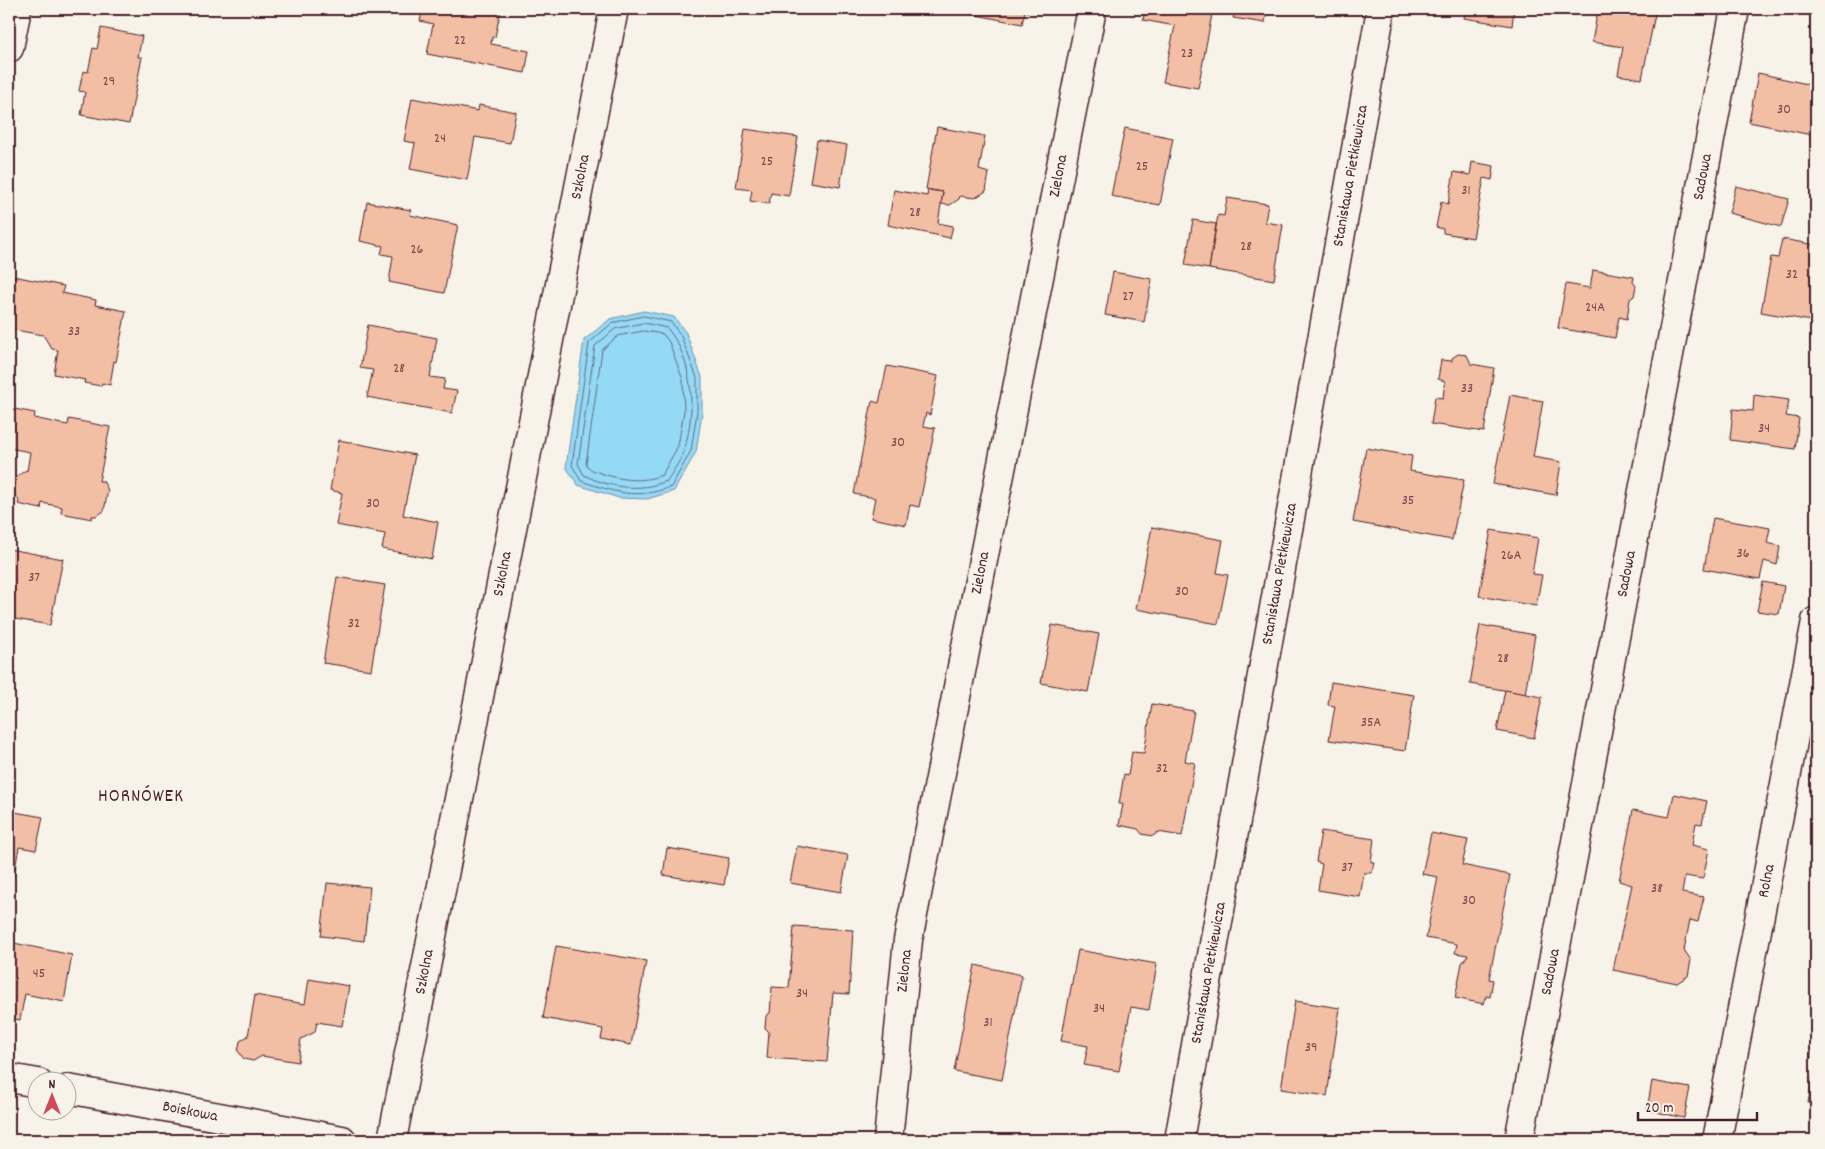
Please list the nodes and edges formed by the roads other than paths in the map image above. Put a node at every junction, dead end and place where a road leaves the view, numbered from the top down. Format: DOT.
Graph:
graph roads {
  1 [pos="17,9"];
  2 [pos="614,9"];
  3 [pos="1092,9"];
  4 [pos="1381,9"];
  5 [pos="1735,9"];
  6 [pos="9,48"];
  7 [pos="1816,621"];
  8 [pos="9,1078"];
  9 [pos="28,1081"];
  10 [pos="78,1091"];
  11 [pos="342,1140"];
  12 [pos="392,1140"];
  13 [pos="888,1140"];
  14 [pos="1179,1140"];
  15 [pos="1519,1140"];
  16 [pos="1717,1140"];
  1 -- 6 [label="street"];
  2 -- 12 [label="street, Szkolna"];
  3 -- 13 [label="street, Zielona"];
  4 -- 14 [label="street, Stanisława Pietkiewicza"];
  5 -- 15 [label="street, Sadowa"];
  7 -- 16 [label="street, Rolna"];
  8 -- 9 [label="street"];
  10 -- 11 [label="street, Boiskowa"];
}
